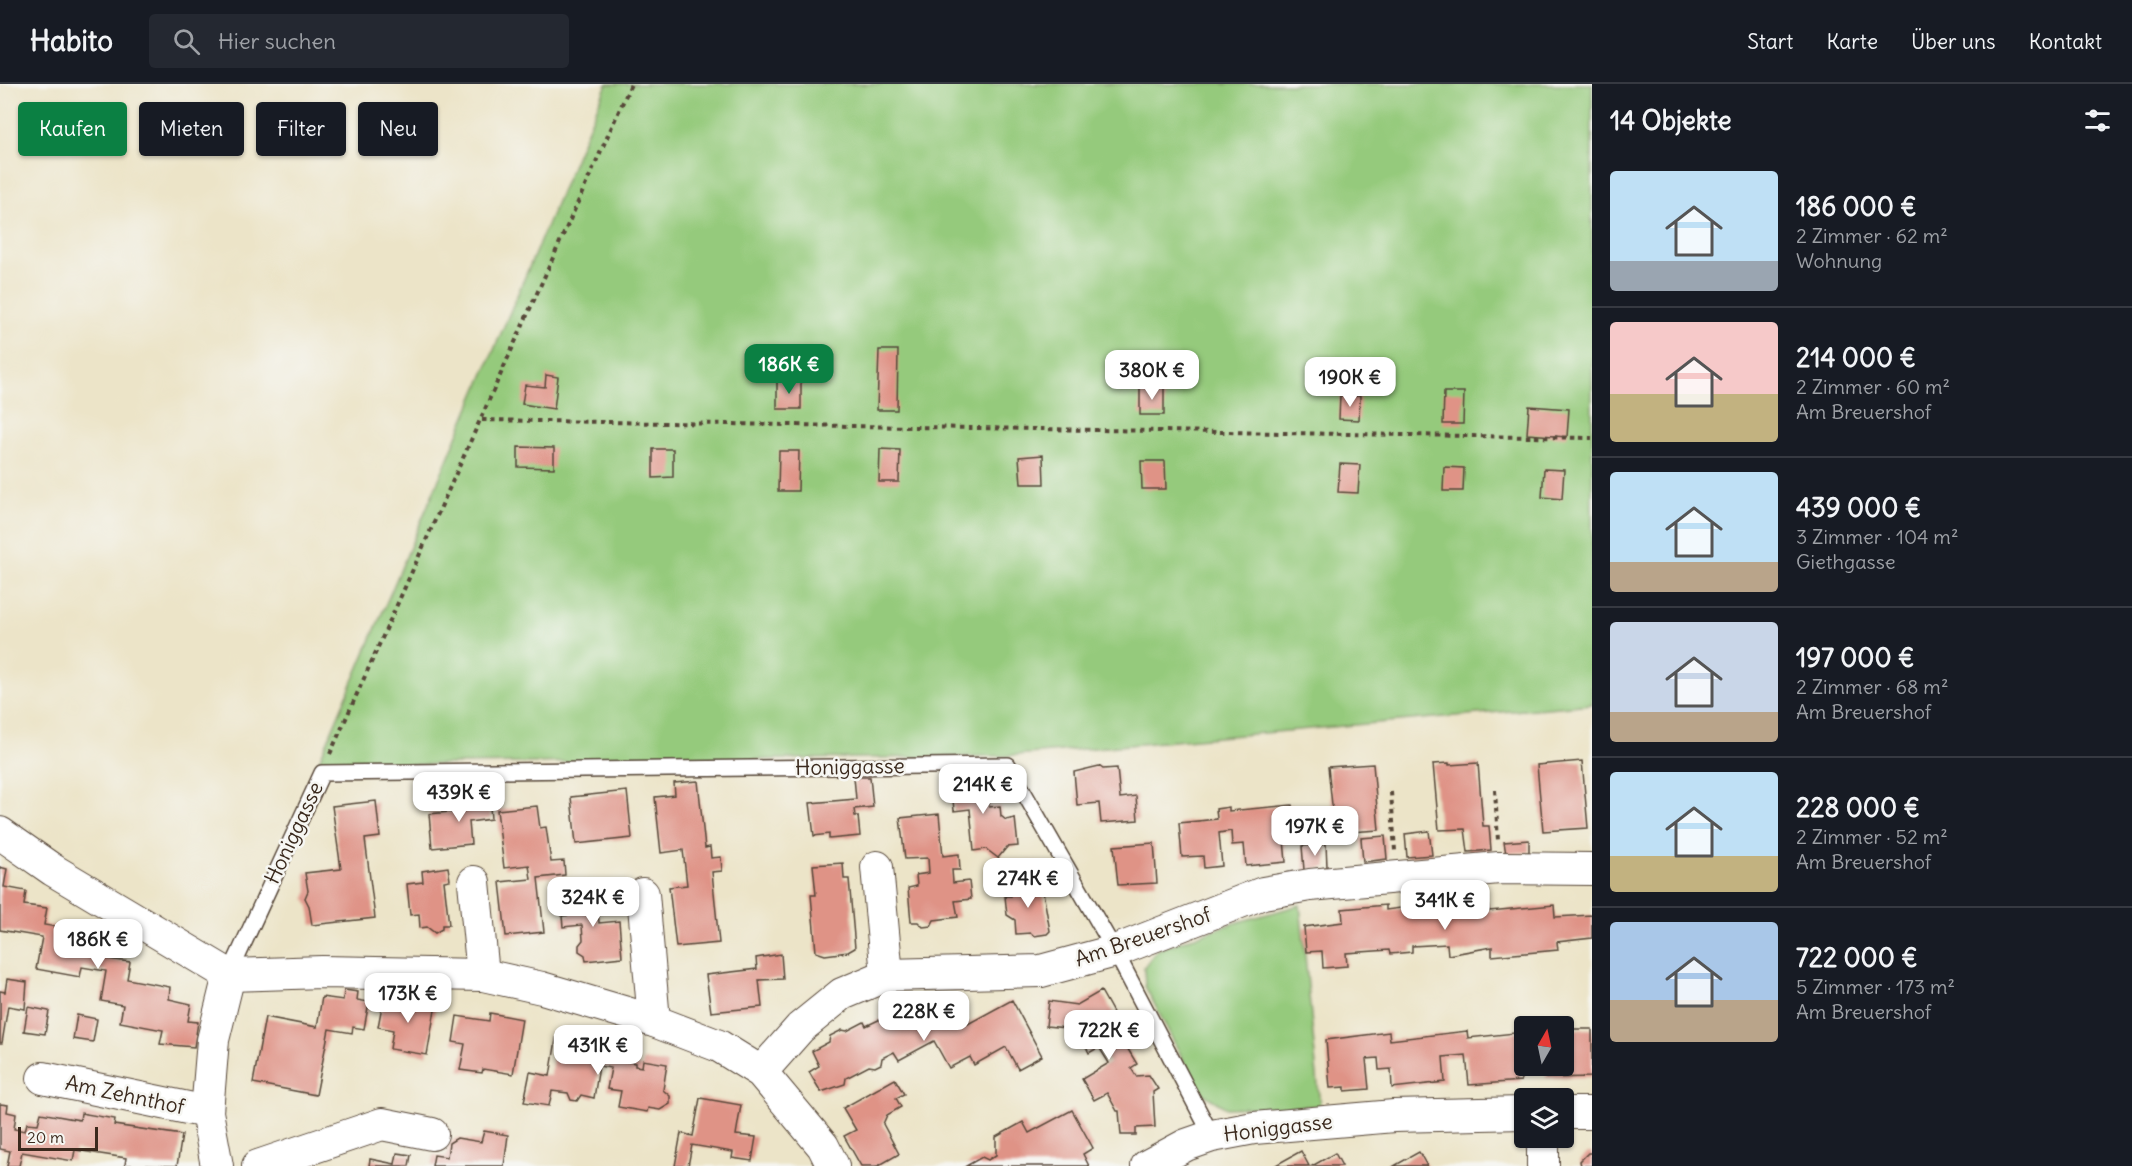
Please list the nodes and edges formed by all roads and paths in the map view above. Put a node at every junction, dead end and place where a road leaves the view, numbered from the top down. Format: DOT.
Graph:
graph roads {
  1 [pos="631,84"];
  2 [pos="482,420"];
  3 [pos="1592,438"];
  4 [pos="322,773"];
  5 [pos="1495,790"];
  6 [pos="1391,792"];
  7 [pos="0,833"];
  8 [pos="877,867"];
  9 [pos="1499,868"];
  10 [pos="1592,869"];
  11 [pos="1396,876"];
  12 [pos="474,882"];
  13 [pos="643,894"];
  14 [pos="1115,951"];
  15 [pos="229,975"];
  16 [pos="483,975"];
  17 [pos="887,975"];
  18 [pos="654,1022"];
  19 [pos="761,1072"];
  20 [pos="43,1078"];
  21 [pos="207,1112"];
  22 [pos="1514,1113"];
  23 [pos="1574,1113"];
  24 [pos="1592,1113"];
  25 [pos="432,1134"];
  26 [pos="1212,1136"];
  27 [pos="1543,1148"];
  28 [pos="217,1166"];
  29 [pos="258,1166"];
  30 [pos="833,1166"];
  31 [pos="1147,1166"];
  32 [pos="1543,1166"];
  1 -- 2 [label="path"];
  2 -- 3 [label="path"];
  2 -- 4 [label="path"];
  4 -- 14 [label="lane, Honiggasse"];
  4 -- 15 [label="lane, Honiggasse"];
  5 -- 9 [label="path"];
  6 -- 11 [label="path"];
  7 -- 15 [label="street"];
  8 -- 17 [label="street"];
  9 -- 10 [label="street, Am Breuershof"];
  9 -- 11 [label="street, Am Breuershof"];
  11 -- 14 [label="street, Am Breuershof"];
  12 -- 16 [label="street"];
  13 -- 18 [label="street"];
  14 -- 17 [label="street, Am Breuershof"];
  14 -- 26 [label="lane, Honiggasse"];
  15 -- 16 [label="street"];
  15 -- 21 [label="street, Am Zehnthof"];
  16 -- 18 [label="street"];
  17 -- 19 [label="street, Am Breuershof"];
  18 -- 19 [label="street"];
  19 -- 30 [label="street"];
  20 -- 21 [label="street, Am Zehnthof"];
  21 -- 28 [label="street, Am Zehnthof"];
  22 -- 26 [label="street, Honiggasse"];
  23 -- 24 [label="street"];
  25 -- 29 [label="street"];
  26 -- 31 [label="street"];
  27 -- 32 [label="street"];
}
